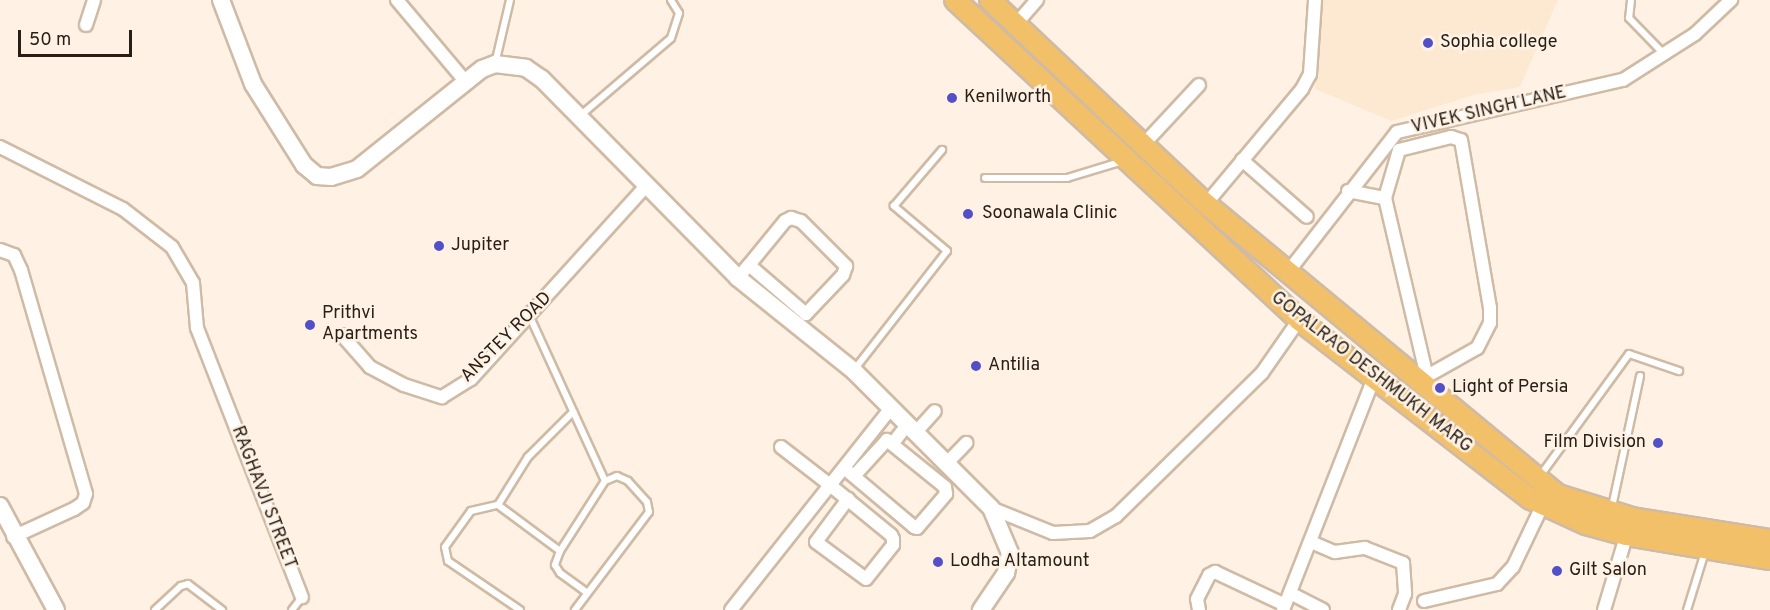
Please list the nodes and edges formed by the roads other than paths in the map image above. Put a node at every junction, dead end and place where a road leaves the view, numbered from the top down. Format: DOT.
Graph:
graph roads {
  1 [pos="94,0"];
  2 [pos="221,0"];
  3 [pos="398,0"];
  4 [pos="510,0"];
  5 [pos="672,0"];
  6 [pos="955,0"];
  7 [pos="990,0"];
  8 [pos="1037,0"];
  9 [pos="1315,0"];
  10 [pos="1631,0"];
  11 [pos="1731,0"];
  12 [pos="1016,24"];
  13 [pos="86,25"];
  14 [pos="1664,54"];
  15 [pos="495,64"];
  16 [pos="465,81"];
  17 [pos="1199,85"];
  18 [pos="581,115"];
  19 [pos="1143,145"];
  20 [pos="0,147"];
  21 [pos="942,150"];
  22 [pos="1126,159"];
  23 [pos="1242,160"];
  24 [pos="985,178"];
  25 [pos="647,184"];
  26 [pos="1348,191"];
  27 [pos="1385,198"];
  28 [pos="1206,204"];
  29 [pos="1307,217"];
  30 [pos="0,250"];
  31 [pos="743,272"];
  32 [pos="1288,272"];
  33 [pos="791,312"];
  34 [pos="530,317"];
  35 [pos="1299,320"];
  36 [pos="342,335"];
  37 [pos="854,371"];
  38 [pos="1679,371"];
  39 [pos="1640,376"];
  40 [pos="1374,378"];
  41 [pos="1427,380"];
  42 [pos="891,408"];
  43 [pos="935,411"];
  44 [pos="573,412"];
  45 [pos="912,428"];
  46 [pos="893,443"];
  47 [pos="966,443"];
  48 [pos="781,447"];
  49 [pos="951,466"];
  50 [pos="844,468"];
  51 [pos="854,476"];
  52 [pos="1538,478"];
  53 [pos="605,481"];
  54 [pos="830,484"];
  55 [pos="942,484"];
  56 [pos="848,499"];
  57 [pos="1543,504"];
  58 [pos="498,505"];
  59 [pos="0,506"];
  60 [pos="991,508"];
  61 [pos="1611,511"];
  62 [pos="1629,526"];
  63 [pos="13,537"];
  64 [pos="1770,540"];
  65 [pos="1311,542"];
  66 [pos="1706,548"];
  67 [pos="560,551"];
  68 [pos="1770,559"];
  69 [pos="588,594"];
  70 [pos="302,597"];
  71 [pos="1424,601"];
  72 [pos="1286,603"];
  73 [pos="56,610"];
  74 [pos="155,610"];
  75 [pos="222,610"];
  76 [pos="292,610"];
  77 [pos="520,610"];
  78 [pos="575,610"];
  79 [pos="732,610"];
  80 [pos="981,610"];
  81 [pos="1199,610"];
  82 [pos="1323,610"];
  83 [pos="1399,610"];
  84 [pos="1604,610"];
  85 [pos="1687,610"];
  1 -- 13 [label="street"];
  2 -- 16 [label="street"];
  3 -- 16 [label="street"];
  4 -- 15 [label="lane"];
  5 -- 18 [label="lane"];
  6 -- 22 [label="main road, GOPALRAO DESHMUKH MARG"];
  7 -- 12 [label="main road, GOPALRAO DESHMUKH MARG"];
  8 -- 12 [label="street"];
  9 -- 23 [label="street"];
  10 -- 14 [label="lane"];
  11 -- 14 [label="street, VIVEK SINGH LANE"];
  12 -- 19 [label="main road, GOPALRAO DESHMUKH MARG"];
  14 -- 26 [label="street, VIVEK SINGH LANE"];
  15 -- 16 [label="street"];
  15 -- 18 [label="street"];
  17 -- 19 [label="street"];
  18 -- 25 [label="street"];
  19 -- 28 [label="main road, GOPALRAO DESHMUKH MARG"];
  20 -- 70 [label="street, RAGHAVJI STREET"];
  21 -- 37 [label="lane"];
  22 -- 24 [label="lane"];
  22 -- 35 [label="main road, GOPALRAO DESHMUKH MARG"];
  23 -- 28 [label="street"];
  23 -- 29 [label="street"];
  25 -- 31 [label="street"];
  25 -- 34 [label="street, ANSTEY ROAD"];
  26 -- 27 [label="street"];
  26 -- 32 [label="street, VIVEK SINGH LANE"];
  27 -- 41 [label="street"];
  27 -- 41 [label="street"];
  28 -- 32 [label="main road, GOPALRAO DESHMUKH MARG"];
  30 -- 63 [label="street"];
  31 -- 33 [label="street"];
  31 -- 33 [label="street"];
  32 -- 41 [label="main road, GOPALRAO DESHMUKH MARG"];
  33 -- 37 [label="street"];
  34 -- 36 [label="street, ANSTEY ROAD"];
  34 -- 44 [label="lane"];
  35 -- 40 [label="main road, GOPALRAO DESHMUKH MARG"];
  35 -- 60 [label="street"];
  37 -- 42 [label="street"];
  38 -- 52 [label="lane"];
  39 -- 61 [label="lane"];
  40 -- 57 [label="main road, GOPALRAO DESHMUKH MARG"];
  40 -- 65 [label="street"];
  41 -- 52 [label="main road, GOPALRAO DESHMUKH MARG"];
  42 -- 45 [label="street"];
  42 -- 50 [label="street"];
  43 -- 45 [label="street"];
  44 -- 53 [label="lane"];
  44 -- 58 [label="lane"];
  45 -- 46 [label="street"];
  45 -- 49 [label="street"];
  46 -- 51 [label="street"];
  46 -- 55 [label="street"];
  47 -- 49 [label="street"];
  48 -- 54 [label="street"];
  49 -- 55 [label="street"];
  49 -- 60 [label="street"];
  50 -- 51 [label="street"];
  50 -- 54 [label="street"];
  51 -- 55 [label="street"];
  52 -- 61 [label="main road, GOPALRAO DESHMUKH MARG"];
  53 -- 67 [label="lane"];
  53 -- 69 [label="lane"];
  54 -- 56 [label="street"];
  54 -- 79 [label="street"];
  56 -- 56 [label="street"];
  57 -- 62 [label="main road, GOPALRAO DESHMUKH MARG"];
  57 -- 71 [label="street"];
  58 -- 67 [label="lane"];
  58 -- 77 [label="lane"];
  59 -- 63 [label="street"];
  60 -- 80 [label="street"];
  61 -- 62 [label="main road, GOPALRAO DESHMUKH MARG"];
  62 -- 64 [label="main road, GOPALRAO DESHMUKH MARG"];
  62 -- 66 [label="main road, GOPALRAO DESHMUKH MARG"];
  62 -- 84 [label="street"];
  63 -- 73 [label="street"];
  65 -- 72 [label="street"];
  65 -- 83 [label="street"];
  66 -- 68 [label="main road, GOPALRAO DESHMUKH MARG"];
  66 -- 85 [label="lane"];
  67 -- 69 [label="lane"];
  69 -- 78 [label="lane"];
  70 -- 76 [label="lane"];
  72 -- 81 [label="street"];
  72 -- 82 [label="street"];
  74 -- 75 [label="lane"];
}
